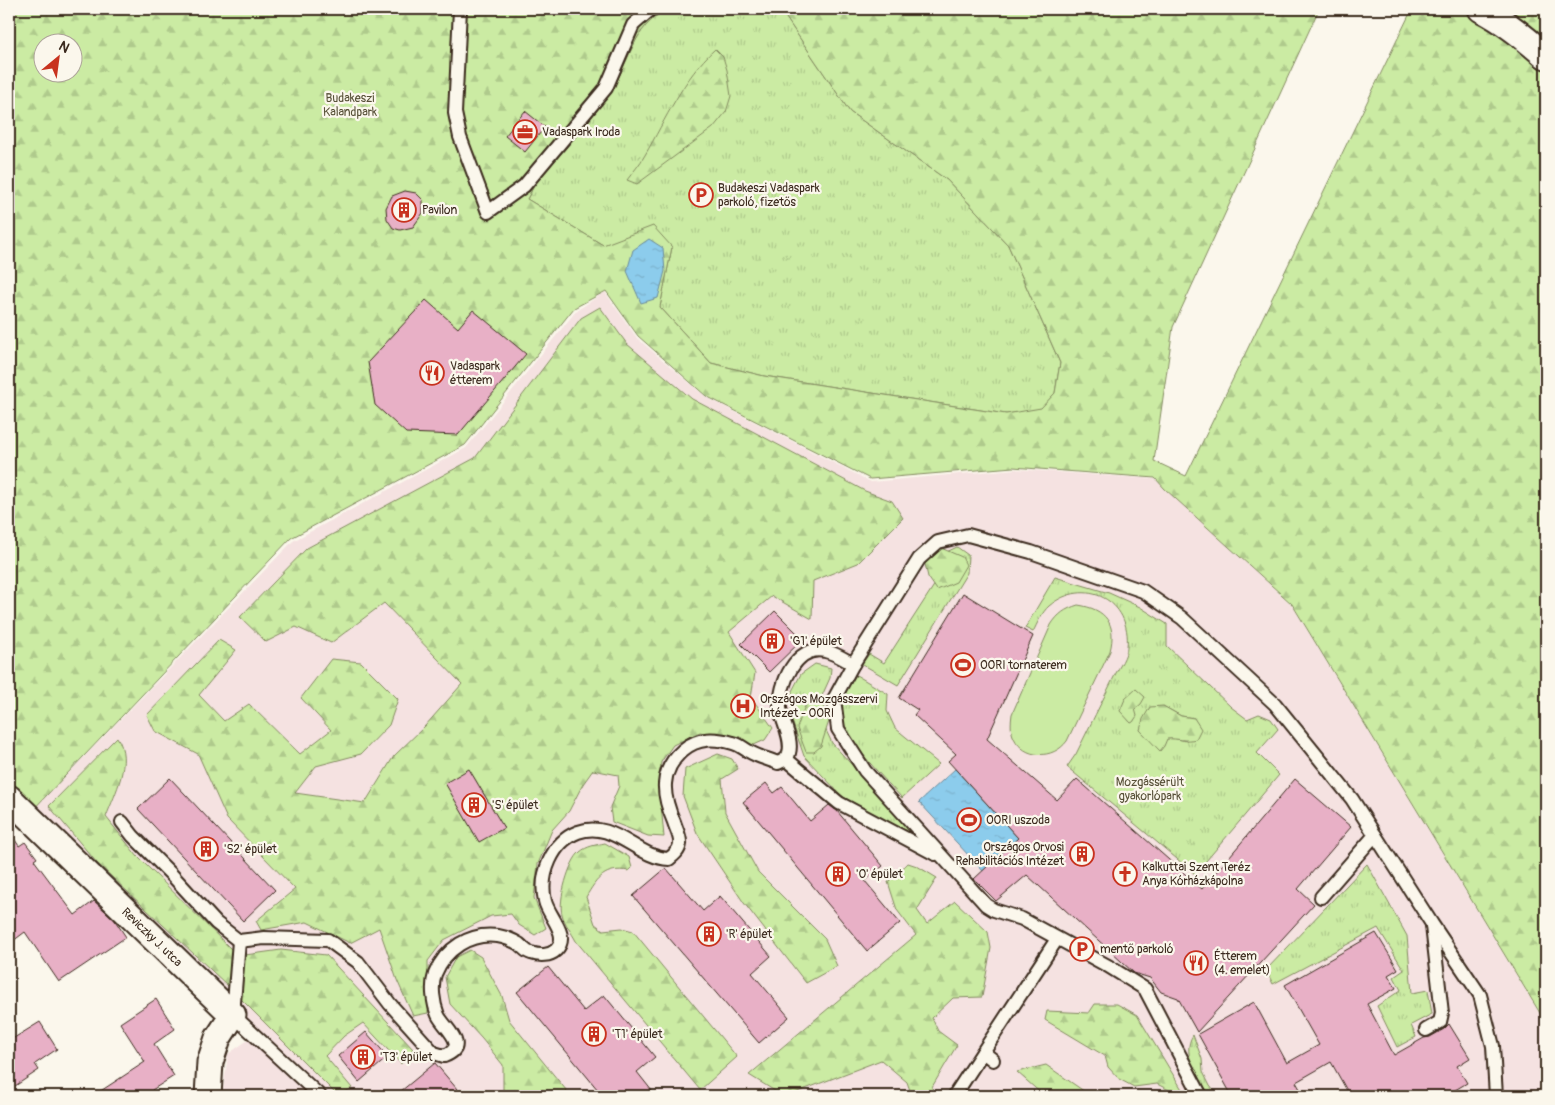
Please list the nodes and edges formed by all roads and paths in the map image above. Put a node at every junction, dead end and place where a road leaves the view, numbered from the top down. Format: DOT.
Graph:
graph roads {
  1 [pos="460,9"];
  2 [pos="651,9"];
  3 [pos="1481,9"];
  4 [pos="1546,56"];
  5 [pos="853,664"];
  6 [pos="786,759"];
  7 [pos="9,798"];
  8 [pos="122,822"];
  9 [pos="1375,835"];
  10 [pos="943,858"];
  11 [pos="1321,897"];
  12 [pos="1432,924"];
  13 [pos="1056,939"];
  14 [pos="240,941"];
  15 [pos="233,1015"];
  16 [pos="1426,1030"];
  17 [pos="208,1096"];
  18 [pos="320,1096"];
  19 [pos="956,1096"];
  20 [pos="1201,1096"];
  21 [pos="1496,1096"];
  1 -- 2 [label="lane"];
  3 -- 4 [label="street"];
  5 -- 6 [label="lane"];
  5 -- 9 [label="lane"];
  5 -- 10 [label="lane"];
  6 -- 10 [label="lane"];
  6 -- 14 [label="lane"];
  7 -- 15 [label="street, Reviczky J. utca"];
  8 -- 14 [label="lane"];
  9 -- 11 [label="lane"];
  9 -- 12 [label="lane"];
  10 -- 13 [label="lane"];
  12 -- 16 [label="lane"];
  12 -- 21 [label="lane"];
  13 -- 19 [label="lane"];
  13 -- 20 [label="lane"];
  14 -- 15 [label="lane"];
  15 -- 17 [label="street"];
  15 -- 18 [label="lane"];
}
